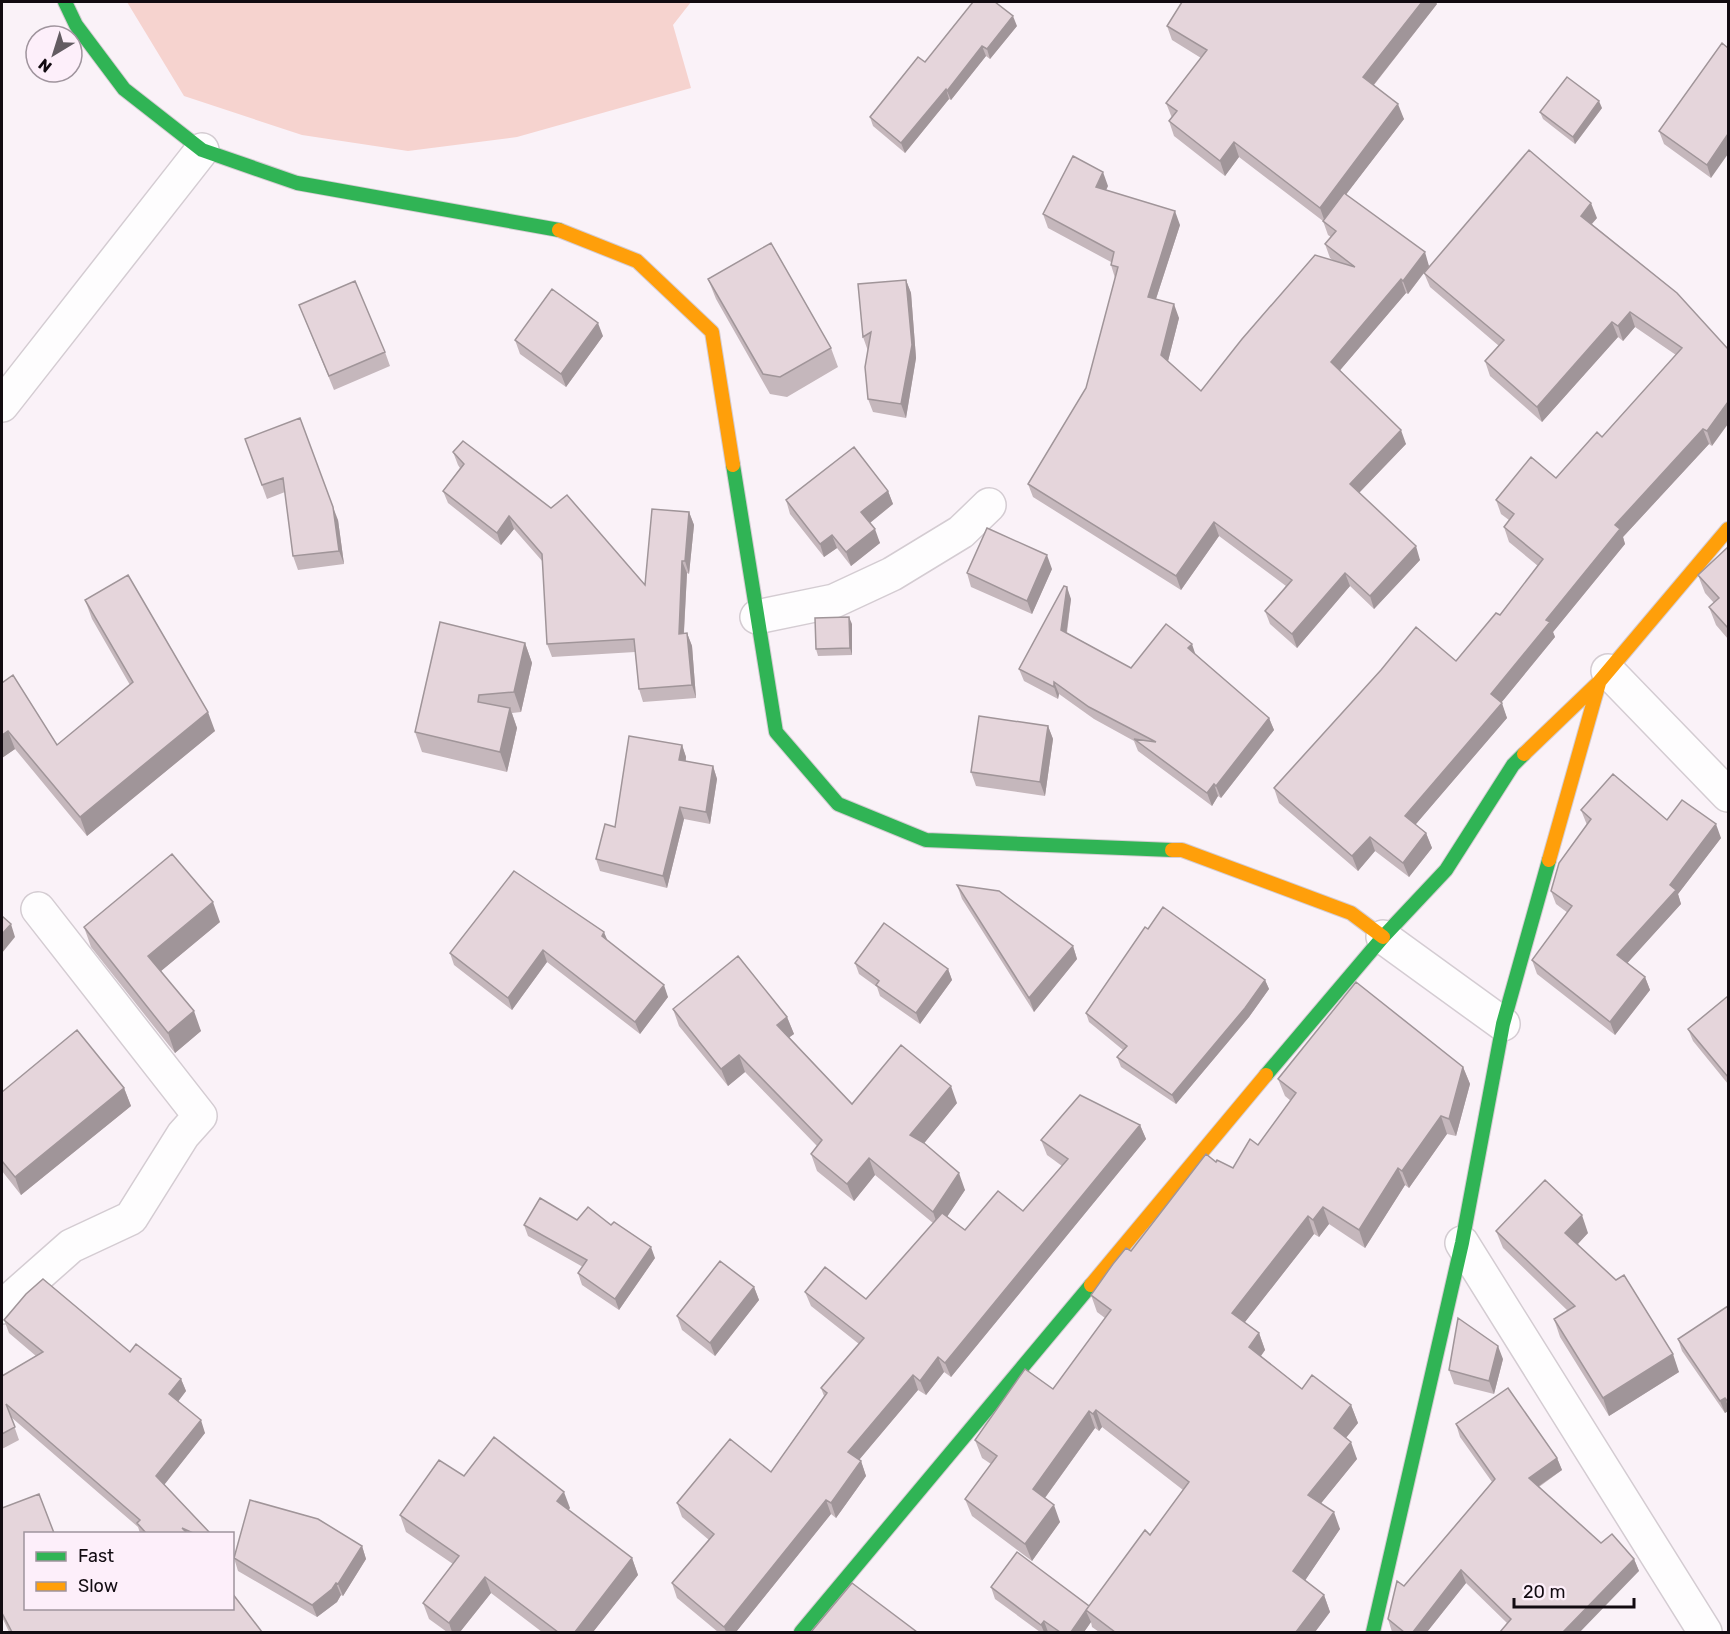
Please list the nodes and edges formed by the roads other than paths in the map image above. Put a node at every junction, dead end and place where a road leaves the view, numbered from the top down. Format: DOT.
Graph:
graph roads {
  1 [pos="65,2"];
  2 [pos="202,150"];
  3 [pos="2,405"];
  4 [pos="989,505"];
  5 [pos="1728,529"];
  6 [pos="757,617"];
  7 [pos="1604,676"];
  8 [pos="1728,795"];
  9 [pos="38,909"];
  10 [pos="1383,937"];
  11 [pos="1503,1024"];
  12 [pos="1462,1243"];
  13 [pos="2,1307"];
  14 [pos="801,1632"];
  15 [pos="1373,1632"];
  16 [pos="1705,1632"];
  1 -- 2 [label="street"];
  2 -- 3 [label="street"];
  2 -- 6 [label="street"];
  4 -- 6 [label="street"];
  5 -- 7 [label="street"];
  6 -- 10 [label="street"];
  7 -- 8 [label="street"];
  7 -- 10 [label="street"];
  7 -- 11 [label="street"];
  9 -- 13 [label="street"];
  10 -- 11 [label="street"];
  10 -- 14 [label="street"];
  11 -- 12 [label="street"];
  12 -- 15 [label="street"];
  12 -- 16 [label="street"];
}
